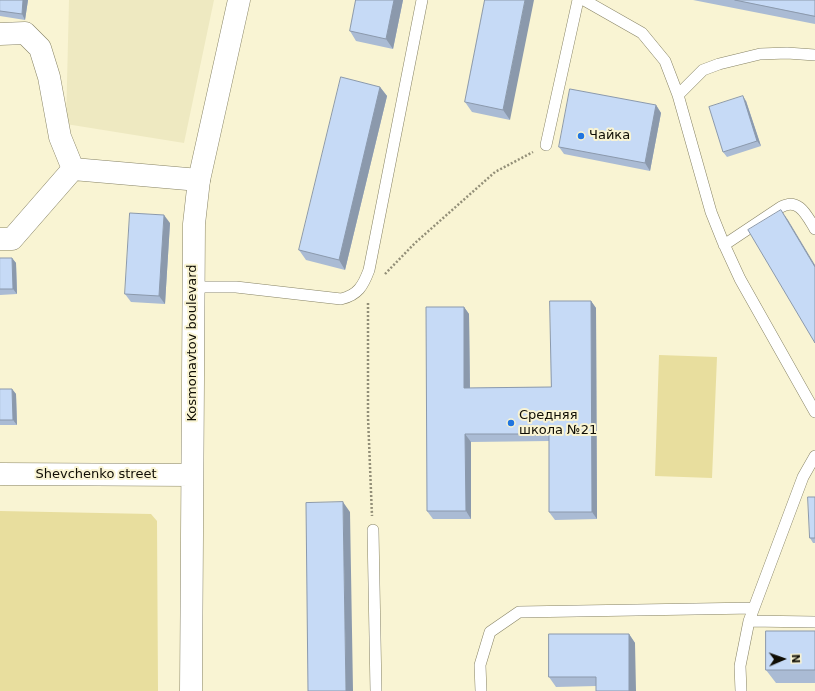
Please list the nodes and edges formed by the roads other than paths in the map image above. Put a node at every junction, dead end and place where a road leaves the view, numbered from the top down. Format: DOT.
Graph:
graph roads {
  1 [pos="239,0"];
  2 [pos="422,0"];
  3 [pos="578,0"];
  4 [pos="584,0"];
  5 [pos="0,34"];
  6 [pos="815,55"];
  7 [pos="678,95"];
  8 [pos="546,145"];
  9 [pos="73,169"];
  10 [pos="199,180"];
  11 [pos="815,229"];
  12 [pos="6,239"];
  13 [pos="724,245"];
  14 [pos="193,287"];
  15 [pos="815,412"];
  16 [pos="815,456"];
  17 [pos="0,474"];
  18 [pos="192,475"];
  19 [pos="803,477"];
  20 [pos="815,477"];
  21 [pos="373,530"];
  22 [pos="754,608"];
  23 [pos="750,622"];
  24 [pos="815,622"];
  25 [pos="191,691"];
  26 [pos="376,691"];
  27 [pos="481,691"];
  28 [pos="741,691"];
  1 -- 10 [label="street, Kosmonavtov boulevard"];
  2 -- 14 [label="lane"];
  3 -- 8 [label="lane"];
  4 -- 7 [label="lane"];
  5 -- 9 [label="street"];
  6 -- 7 [label="lane"];
  7 -- 13 [label="lane"];
  9 -- 10 [label="street"];
  9 -- 12 [label="street"];
  10 -- 14 [label="street, Kosmonavtov boulevard"];
  11 -- 13 [label="lane"];
  13 -- 15 [label="lane"];
  14 -- 18 [label="street, Kosmonavtov boulevard"];
  16 -- 19 [label="lane"];
  17 -- 18 [label="street, Shevchenko street"];
  18 -- 25 [label="street, Kosmonavtov boulevard"];
  19 -- 20 [label="lane"];
  19 -- 22 [label="lane"];
  21 -- 26 [label="lane"];
  22 -- 23 [label="lane"];
  22 -- 27 [label="lane"];
  23 -- 24 [label="lane"];
  23 -- 28 [label="lane"];
}
